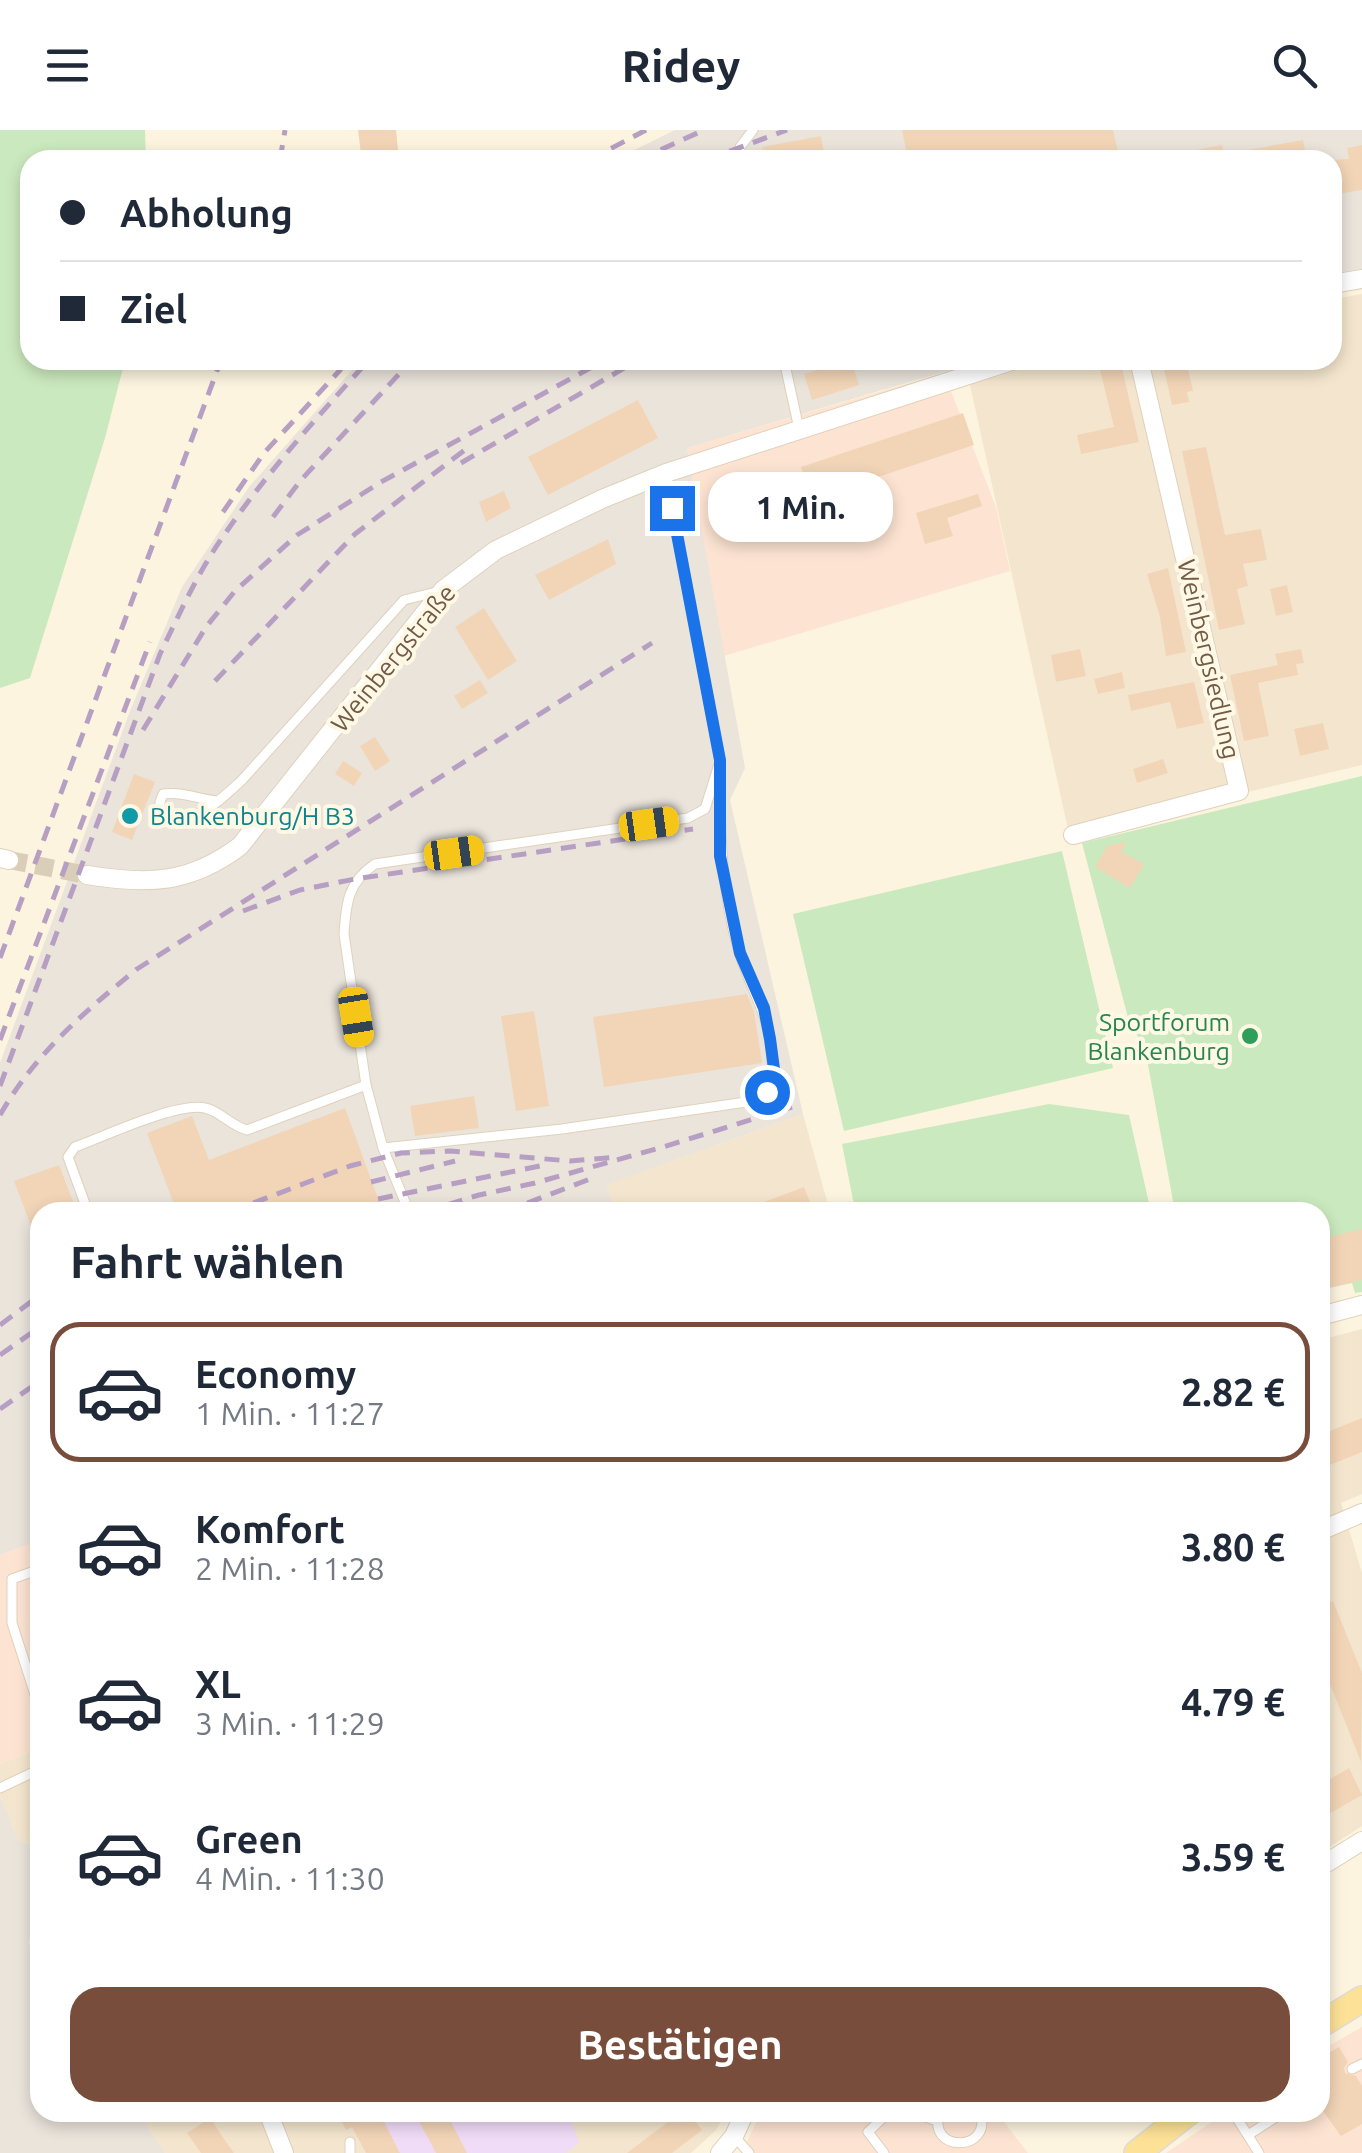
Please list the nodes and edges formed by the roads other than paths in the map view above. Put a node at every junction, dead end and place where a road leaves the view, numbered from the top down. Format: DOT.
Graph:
graph roads {
  1 [pos="786,370"];
  2 [pos="984,370"];
  3 [pos="1142,370"];
  4 [pos="799,429"];
  5 [pos="666,473"];
  6 [pos="442,590"];
  7 [pos="720,760"];
  8 [pos="219,801"];
  9 [pos="1073,835"];
  10 [pos="87,875"];
  11 [pos="366,1085"];
  12 [pos="382,1148"];
  13 [pos="84,1202"];
  14 [pos="405,1202"];
  15 [pos="1362,1305"];
  16 [pos="1330,1313"];
  17 [pos="1360,1521"];
  18 [pos="1330,1528"];
  19 [pos="30,1573"];
  20 [pos="30,1679"];
  21 [pos="30,1774"];
  22 [pos="0,1788"];
  23 [pos="1362,1841"];
  24 [pos="1330,1860"];
  25 [pos="1362,1999"];
  26 [pos="1330,2019"];
  27 [pos="272,2122"];
  28 [pos="740,2122"];
  29 [pos="878,2122"];
  30 [pos="941,2122"];
  31 [pos="981,2122"];
  32 [pos="1176,2122"];
  33 [pos="1239,2122"];
  34 [pos="1269,2122"];
  35 [pos="734,2136"];
  36 [pos="1248,2136"];
  37 [pos="284,2153"];
  38 [pos="720,2153"];
  39 [pos="749,2153"];
  40 [pos="884,2153"];
  41 [pos="1136,2153"];
  42 [pos="1259,2153"];
  1 -- 4 [label="lane"];
  2 -- 4 [label="street, Weinbergstraße"];
  3 -- 9 [label="street, Weinbergsiedlung"];
  4 -- 5 [label="street, Weinbergstraße"];
  5 -- 6 [label="street, Weinbergstraße"];
  5 -- 7 [label="lane"];
  6 -- 8 [label="lane"];
  6 -- 10 [label="street, Weinbergstraße"];
  7 -- 11 [label="lane"];
  7 -- 12 [label="lane"];
  8 -- 8 [label="lane"];
  11 -- 12 [label="lane"];
  11 -- 13 [label="lane"];
  12 -- 14 [label="lane"];
  15 -- 16 [label="street"];
  17 -- 18 [label="street"];
  19 -- 20 [label="lane"];
  21 -- 22 [label="lane"];
  23 -- 24 [label="street"];
  25 -- 26 [label="main road"];
  27 -- 37 [label="street"];
  28 -- 35 [label="street"];
  29 -- 40 [label="lane"];
  30 -- 31 [label="lane"];
  32 -- 41 [label="main road"];
  33 -- 36 [label="lane"];
  34 -- 36 [label="lane"];
  35 -- 38 [label="street"];
  35 -- 39 [label="lane"];
  36 -- 42 [label="lane"];
}
